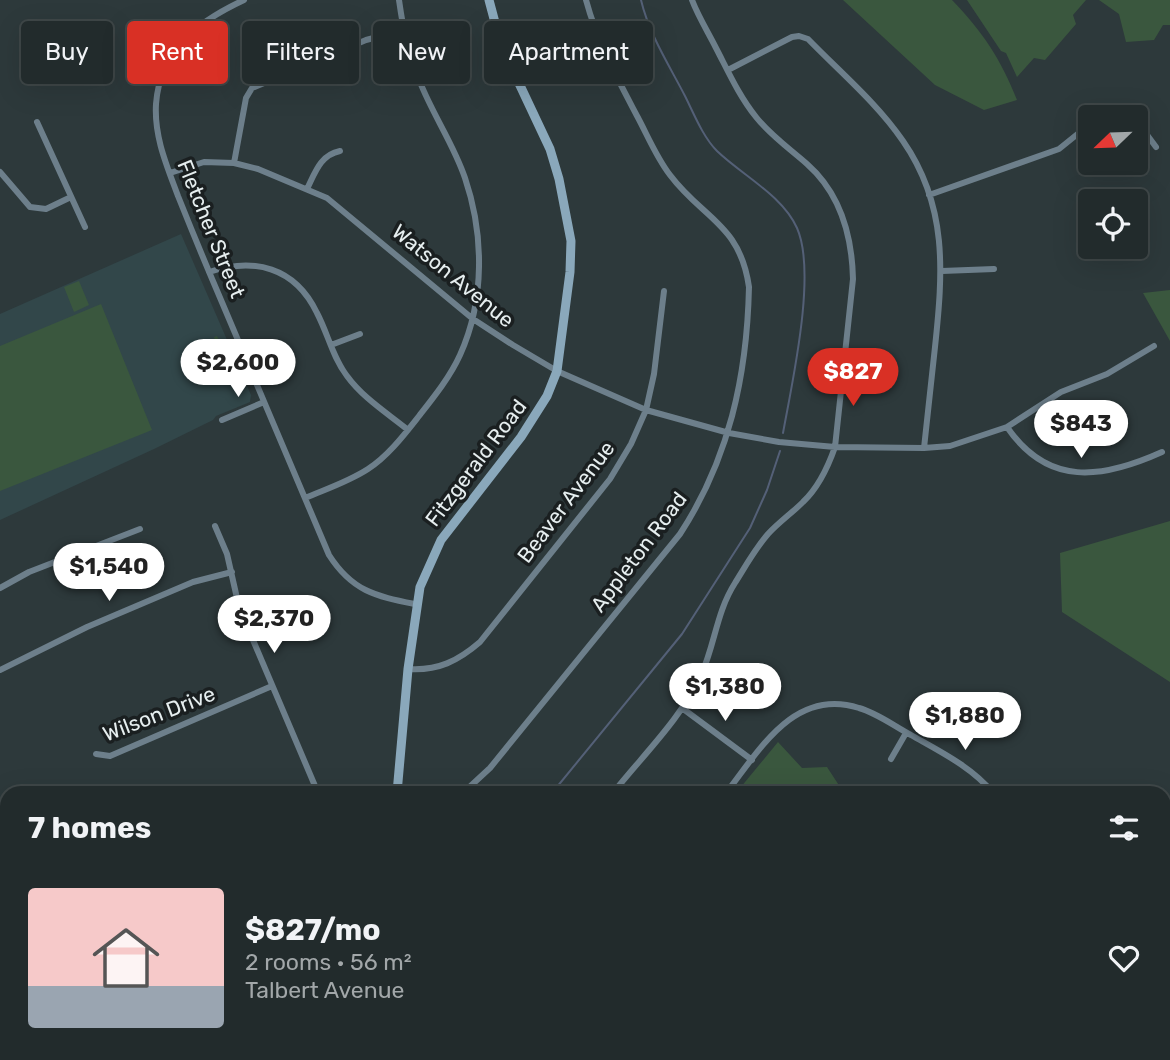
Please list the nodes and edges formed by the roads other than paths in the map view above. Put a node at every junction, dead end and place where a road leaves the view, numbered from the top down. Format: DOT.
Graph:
graph roads {
  1 [pos="244,0"];
  2 [pos="399,0"];
  3 [pos="489,0"];
  4 [pos="586,0"];
  5 [pos="692,0"];
  6 [pos="206,21"];
  7 [pos="402,21"];
  8 [pos="373,38"];
  9 [pos="728,70"];
  10 [pos="161,84"];
  11 [pos="420,84"];
  12 [pos="37,122"];
  13 [pos="1078,135"];
  14 [pos="1148,136"];
  15 [pos="1156,146"];
  16 [pos="340,151"];
  17 [pos="234,163"];
  18 [pos="0,172"];
  19 [pos="170,173"];
  20 [pos="307,189"];
  21 [pos="929,195"];
  22 [pos="71,197"];
  23 [pos="85,227"];
  24 [pos="994,269"];
  25 [pos="942,271"];
  26 [pos="209,272"];
  27 [pos="664,291"];
  28 [pos="473,319"];
  29 [pos="360,334"];
  30 [pos="331,345"];
  31 [pos="1154,346"];
  32 [pos="557,371"];
  33 [pos="264,402"];
  34 [pos="646,410"];
  35 [pos="222,420"];
  36 [pos="1007,427"];
  37 [pos="408,430"];
  38 [pos="729,433"];
  39 [pos="835,447"];
  40 [pos="924,448"];
  41 [pos="1162,452"];
  42 [pos="305,498"];
  43 [pos="215,526"];
  44 [pos="140,529"];
  45 [pos="232,572"];
  46 [pos="0,588"];
  47 [pos="415,604"];
  48 [pos="408,669"];
  49 [pos="0,670"];
  50 [pos="272,686"];
  51 [pos="682,708"];
  52 [pos="906,733"];
  53 [pos="96,754"];
  54 [pos="891,759"];
  55 [pos="752,760"];
  56 [pos="315,786"];
  57 [pos="398,786"];
  58 [pos="471,786"];
  59 [pos="619,786"];
  60 [pos="732,786"];
  61 [pos="986,786"];
  1 -- 6 [label="street, Fletcher Street"];
  2 -- 7 [label="street"];
  3 -- 32 [label="main road, Fitzgerald Road"];
  4 -- 38 [label="street, Appleton Road"];
  5 -- 9 [label="street"];
  8 -- 17 [label="street"];
  9 -- 21 [label="street"];
  9 -- 39 [label="street"];
  10 -- 19 [label="street, Fletcher Street"];
  11 -- 28 [label="street"];
  12 -- 22 [label="street"];
  13 -- 21 [label="street"];
  14 -- 15 [label="street"];
  16 -- 20 [label="street"];
  17 -- 19 [label="street, Watson Avenue"];
  17 -- 20 [label="street, Watson Avenue"];
  18 -- 22 [label="street"];
  19 -- 26 [label="street, Fletcher Street"];
  20 -- 28 [label="street, Watson Avenue"];
  21 -- 25 [label="street"];
  22 -- 23 [label="street"];
  24 -- 25 [label="street"];
  25 -- 40 [label="street"];
  26 -- 30 [label="street"];
  26 -- 33 [label="street, Fletcher Street"];
  27 -- 34 [label="street, Beaver Avenue"];
  28 -- 32 [label="street, Watson Avenue"];
  28 -- 37 [label="street"];
  29 -- 30 [label="street"];
  30 -- 37 [label="street"];
  31 -- 36 [label="street, Watson Avenue"];
  32 -- 34 [label="street, Watson Avenue"];
  32 -- 47 [label="main road, Fitzgerald Road"];
  33 -- 35 [label="street"];
  33 -- 42 [label="street, Fletcher Street"];
  34 -- 38 [label="street, Watson Avenue"];
  34 -- 48 [label="street, Beaver Avenue"];
  36 -- 40 [label="street, Watson Avenue"];
  36 -- 41 [label="street"];
  37 -- 42 [label="street"];
  38 -- 39 [label="street, Watson Avenue"];
  38 -- 58 [label="street, Appleton Road"];
  39 -- 40 [label="street, Watson Avenue"];
  39 -- 51 [label="street"];
  42 -- 47 [label="street, Fletcher Street"];
  43 -- 45 [label="street"];
  44 -- 46 [label="street"];
  45 -- 49 [label="street"];
  45 -- 50 [label="street"];
  47 -- 48 [label="main road, Fitzgerald Road"];
  48 -- 57 [label="main road, Fitzgerald Road"];
  50 -- 53 [label="street, Wilson Drive"];
  50 -- 56 [label="street"];
  51 -- 55 [label="street"];
  51 -- 59 [label="street"];
  52 -- 54 [label="street"];
  52 -- 55 [label="street"];
  52 -- 61 [label="street"];
  55 -- 60 [label="street"];
}
